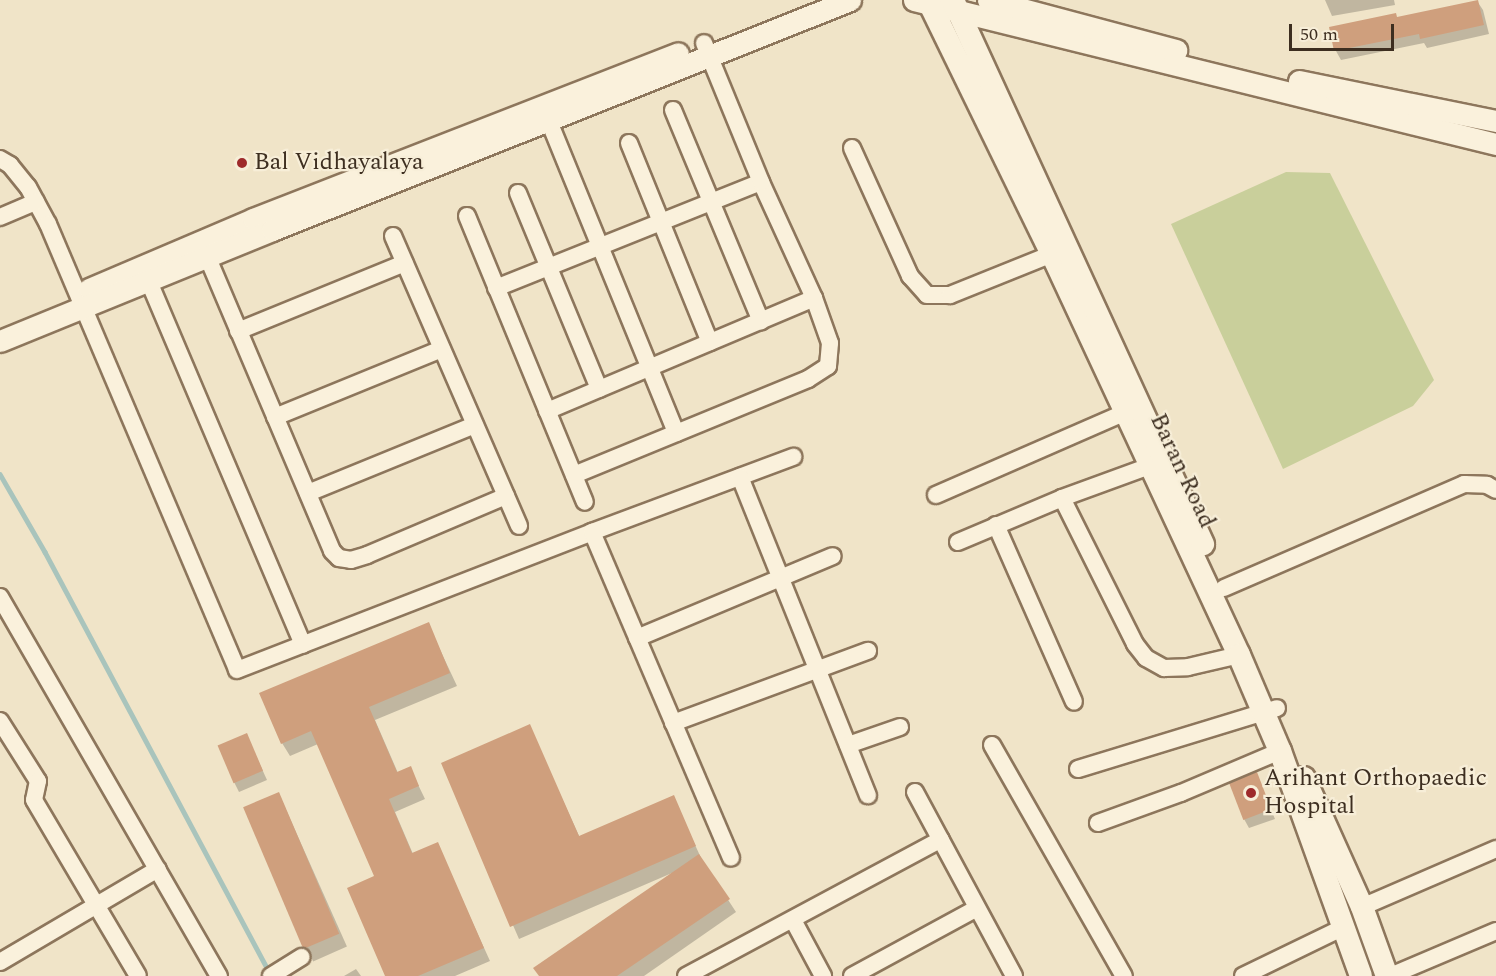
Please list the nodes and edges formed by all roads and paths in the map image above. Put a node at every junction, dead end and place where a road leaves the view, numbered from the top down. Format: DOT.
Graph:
graph roads {
  1 [pos="813,0"];
  2 [pos="850,0"];
  3 [pos="988,0"];
  4 [pos="924,1"];
  5 [pos="956,5"];
  6 [pos="707,50"];
  7 [pos="673,110"];
  8 [pos="546,113"];
  9 [pos="1496,121"];
  10 [pos="629,143"];
  11 [pos="1496,144"];
  12 [pos="852,148"];
  13 [pos="0,159"];
  14 [pos="761,182"];
  15 [pos="518,193"];
  16 [pos="712,201"];
  17 [pos="36,202"];
  18 [pos="467,216"];
  19 [pos="0,217"];
  20 [pos="661,222"];
  21 [pos="393,236"];
  22 [pos="600,246"];
  23 [pos="1052,254"];
  24 [pos="207,256"];
  25 [pos="405,263"];
  26 [pos="548,267"];
  27 [pos="145,273"];
  28 [pos="496,288"];
  29 [pos="814,298"];
  30 [pos="81,300"];
  31 [pos="761,321"];
  32 [pos="0,327"];
  33 [pos="238,331"];
  34 [pos="0,341"];
  35 [pos="710,342"];
  36 [pos="442,349"];
  37 [pos="650,368"];
  38 [pos="599,389"];
  39 [pos="547,411"];
  40 [pos="1124,413"];
  41 [pos="275,417"];
  42 [pos="475,425"];
  43 [pos="676,433"];
  44 [pos="793,457"];
  45 [pos="1150,466"];
  46 [pos="574,475"];
  47 [pos="740,477"];
  48 [pos="1496,490"];
  49 [pos="308,493"];
  50 [pos="936,495"];
  51 [pos="506,496"];
  52 [pos="1062,498"];
  53 [pos="585,502"];
  54 [pos="996,525"];
  55 [pos="519,526"];
  56 [pos="592,532"];
  57 [pos="958,542"];
  58 [pos="832,556"];
  59 [pos="781,578"];
  60 [pos="1224,588"];
  61 [pos="0,597"];
  62 [pos="637,638"];
  63 [pos="303,645"];
  64 [pos="868,651"];
  65 [pos="1239,655"];
  66 [pos="817,669"];
  67 [pos="1074,702"];
  68 [pos="1270,710"];
  69 [pos="0,720"];
  70 [pos="673,723"];
  71 [pos="900,727"];
  72 [pos="848,745"];
  73 [pos="992,745"];
  74 [pos="1280,752"];
  75 [pos="1078,769"];
  76 [pos="915,792"];
  77 [pos="868,795"];
  78 [pos="1098,823"];
  79 [pos="941,839"];
  80 [pos="1496,849"];
  81 [pos="731,858"];
  82 [pos="158,869"];
  83 [pos="97,905"];
  84 [pos="1362,907"];
  85 [pos="977,908"];
  86 [pos="793,920"];
  87 [pos="1344,927"];
  88 [pos="1496,931"];
  89 [pos="302,957"];
  90 [pos="0,962"];
  91 [pos="0,969"];
  92 [pos="278,972"];
  93 [pos="4,976"];
  94 [pos="138,976"];
  95 [pos="219,976"];
  96 [pos="686,976"];
  97 [pos="823,976"];
  98 [pos="852,976"];
  99 [pos="1014,976"];
  100 [pos="1124,976"];
  101 [pos="1243,976"];
  102 [pos="1361,976"];
  103 [pos="1389,976"];
  1 -- 6 [label="street"];
  2 -- 6 [label="street"];
  3 -- 9 [label="street"];
  4 -- 5 [label="street"];
  4 -- 23 [label="main road, Baran Road"];
  5 -- 11 [label="street"];
  5 -- 60 [label="main road, Baran Road"];
  6 -- 8 [label="street"];
  6 -- 14 [label="street"];
  7 -- 16 [label="street"];
  8 -- 22 [label="street"];
  8 -- 24 [label="street"];
  8 -- 27 [label="street"];
  10 -- 20 [label="street"];
  12 -- 23 [label="street"];
  13 -- 17 [label="street"];
  14 -- 16 [label="street"];
  14 -- 29 [label="street"];
  15 -- 26 [label="street"];
  16 -- 20 [label="street"];
  16 -- 31 [label="street"];
  17 -- 19 [label="street"];
  17 -- 30 [label="street"];
  18 -- 28 [label="street"];
  20 -- 22 [label="street"];
  20 -- 35 [label="street"];
  21 -- 25 [label="street"];
  22 -- 26 [label="street"];
  22 -- 37 [label="street"];
  23 -- 40 [label="main road, Baran Road"];
  24 -- 27 [label="street"];
  24 -- 33 [label="street"];
  25 -- 33 [label="street"];
  25 -- 36 [label="street"];
  26 -- 28 [label="street"];
  26 -- 38 [label="street"];
  27 -- 30 [label="street"];
  27 -- 63 [label="street"];
  28 -- 39 [label="street"];
  29 -- 31 [label="street"];
  29 -- 43 [label="street"];
  30 -- 32 [label="street"];
  30 -- 34 [label="street"];
  30 -- 63 [label="street"];
  31 -- 35 [label="street"];
  33 -- 41 [label="street"];
  35 -- 37 [label="street"];
  36 -- 41 [label="street"];
  36 -- 42 [label="street"];
  37 -- 38 [label="street"];
  37 -- 43 [label="street"];
  38 -- 39 [label="street"];
  39 -- 46 [label="street"];
  40 -- 45 [label="main road, Baran Road"];
  40 -- 50 [label="street"];
  41 -- 49 [label="street"];
  42 -- 49 [label="street"];
  42 -- 51 [label="street"];
  43 -- 46 [label="street"];
  44 -- 47 [label="street"];
  45 -- 52 [label="street"];
  45 -- 65 [label="main road, Baran Road"];
  46 -- 53 [label="street"];
  47 -- 56 [label="street"];
  47 -- 59 [label="street"];
  48 -- 60 [label="street"];
  49 -- 51 [label="street"];
  51 -- 55 [label="street"];
  52 -- 54 [label="street"];
  52 -- 65 [label="street"];
  54 -- 57 [label="street"];
  54 -- 67 [label="street"];
  56 -- 62 [label="street"];
  56 -- 63 [label="street"];
  58 -- 59 [label="street"];
  59 -- 62 [label="street"];
  59 -- 66 [label="street"];
  60 -- 68 [label="main road, Baran Road"];
  61 -- 82 [label="street"];
  62 -- 70 [label="street"];
  64 -- 66 [label="street"];
  65 -- 68 [label="main road, Baran Road"];
  66 -- 70 [label="street"];
  66 -- 72 [label="street"];
  68 -- 74 [label="main road, Baran Road"];
  68 -- 75 [label="street"];
  68 -- 84 [label="main road, Baran Road"];
  69 -- 83 [label="street"];
  70 -- 81 [label="street"];
  71 -- 72 [label="street"];
  72 -- 77 [label="street"];
  73 -- 100 [label="street"];
  74 -- 78 [label="street"];
  74 -- 87 [label="main road, Baran Road"];
  76 -- 79 [label="street"];
  79 -- 85 [label="street"];
  79 -- 86 [label="street"];
  80 -- 84 [label="street"];
  82 -- 83 [label="street"];
  82 -- 95 [label="street"];
  83 -- 90 [label="street"];
  83 -- 94 [label="street"];
  84 -- 103 [label="main road, Baran Road"];
  85 -- 98 [label="street"];
  85 -- 99 [label="street"];
  86 -- 96 [label="street"];
  86 -- 97 [label="street"];
  87 -- 101 [label="street"];
  87 -- 102 [label="main road, Baran Road"];
  88 -- 103 [label="street"];
  89 -- 92 [label="street"];
  91 -- 93 [label="street"];
}
